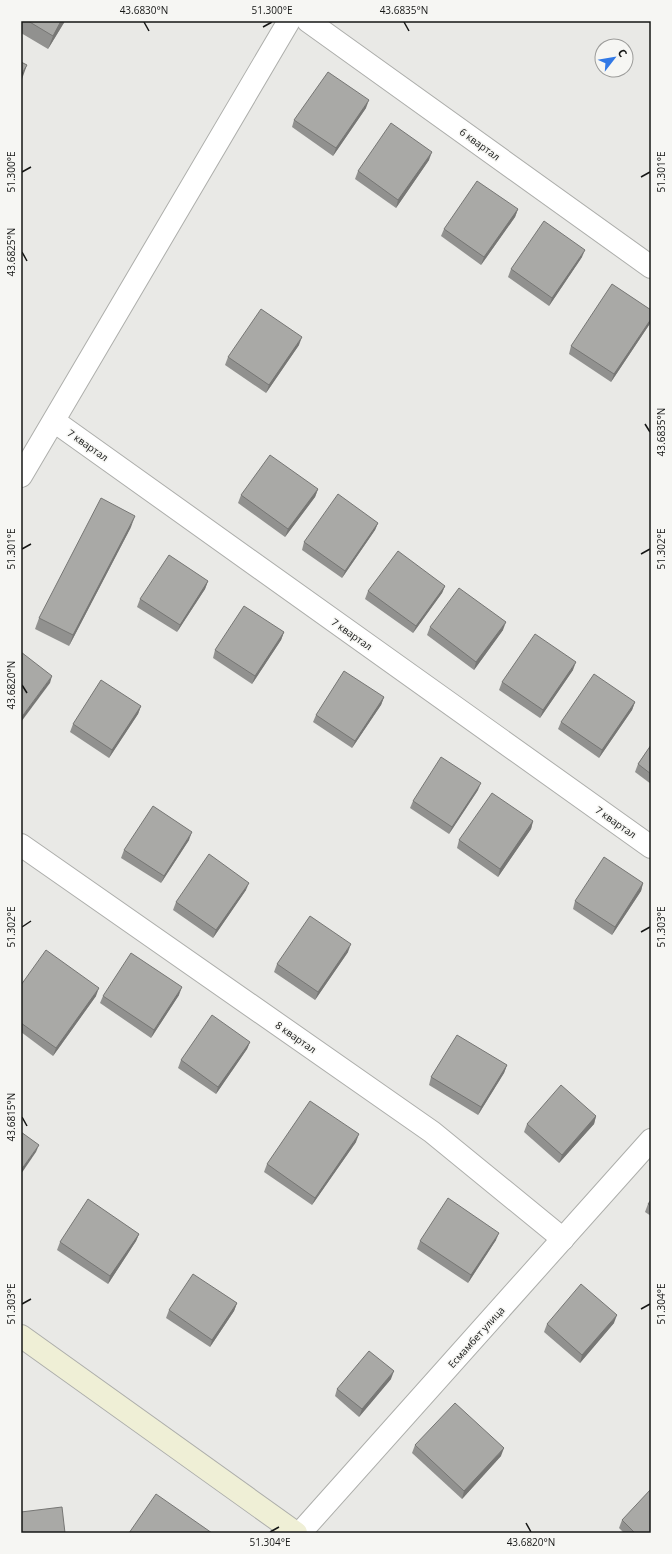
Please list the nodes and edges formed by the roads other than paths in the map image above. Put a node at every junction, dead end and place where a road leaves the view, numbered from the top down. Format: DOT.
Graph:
graph roads {
  1 [pos="289,21"];
  2 [pos="308,21"];
  3 [pos="651,267"];
  4 [pos="54,421"];
  5 [pos="21,476"];
  6 [pos="21,845"];
  7 [pos="651,847"];
  8 [pos="651,1140"];
  9 [pos="563,1239"];
  10 [pos="21,1336"];
  11 [pos="296,1533"];
  12 [pos="300,1533"];
  1 -- 4 [label="street"];
  2 -- 3 [label="street, 6 квартал"];
  4 -- 5 [label="street"];
  4 -- 7 [label="street, 7 квартал"];
  6 -- 9 [label="street, 8 квартал"];
  8 -- 9 [label="street, Есмамбет улица"];
  9 -- 12 [label="street, Есмамбет улица"];
  10 -- 11 [label="main road"];
}
